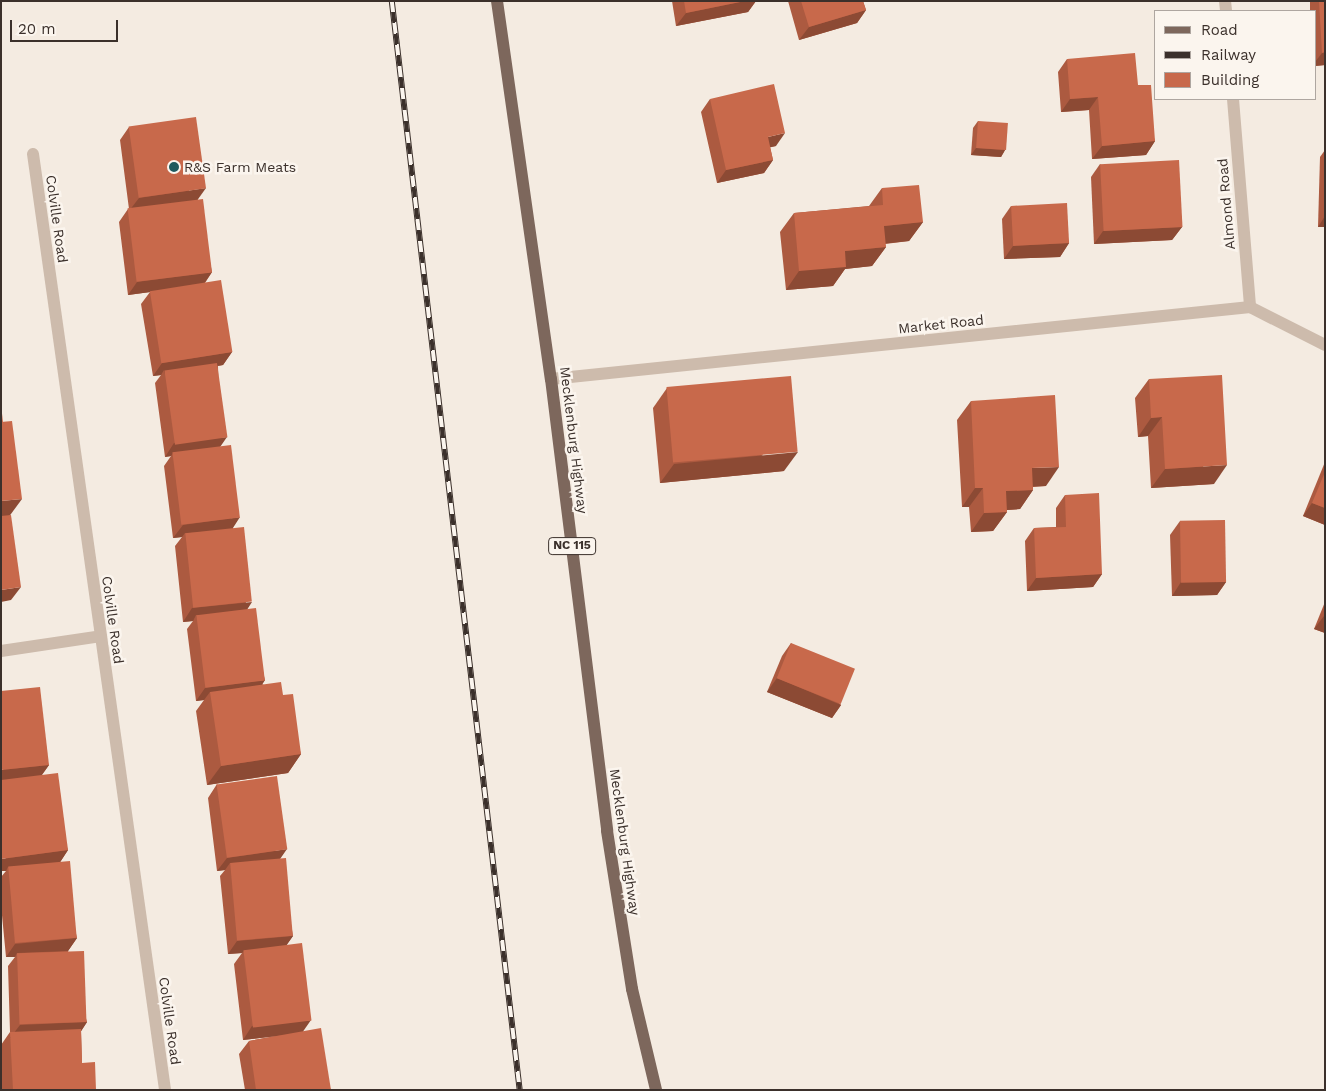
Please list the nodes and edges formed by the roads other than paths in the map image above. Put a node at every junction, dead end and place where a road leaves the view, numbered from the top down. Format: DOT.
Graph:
graph roads {
  1 [pos="497,1"];
  2 [pos="1233,100"];
  3 [pos="33,154"];
  4 [pos="1250,307"];
  5 [pos="1325,344"];
  6 [pos="551,379"];
  7 [pos="101,636"];
  8 [pos="1,651"];
  9 [pos="165,1090"];
  10 [pos="656,1090"];
  1 -- 6 [label="main road, Mecklenburg Highway / NC 115"];
  2 -- 4 [label="street, Almond Road"];
  3 -- 7 [label="street, Colville Road"];
  4 -- 5 [label="street"];
  4 -- 6 [label="street, Market Road"];
  6 -- 10 [label="main road, Mecklenburg Highway / NC 115"];
  7 -- 8 [label="street"];
  7 -- 9 [label="street, Colville Road"];
}
